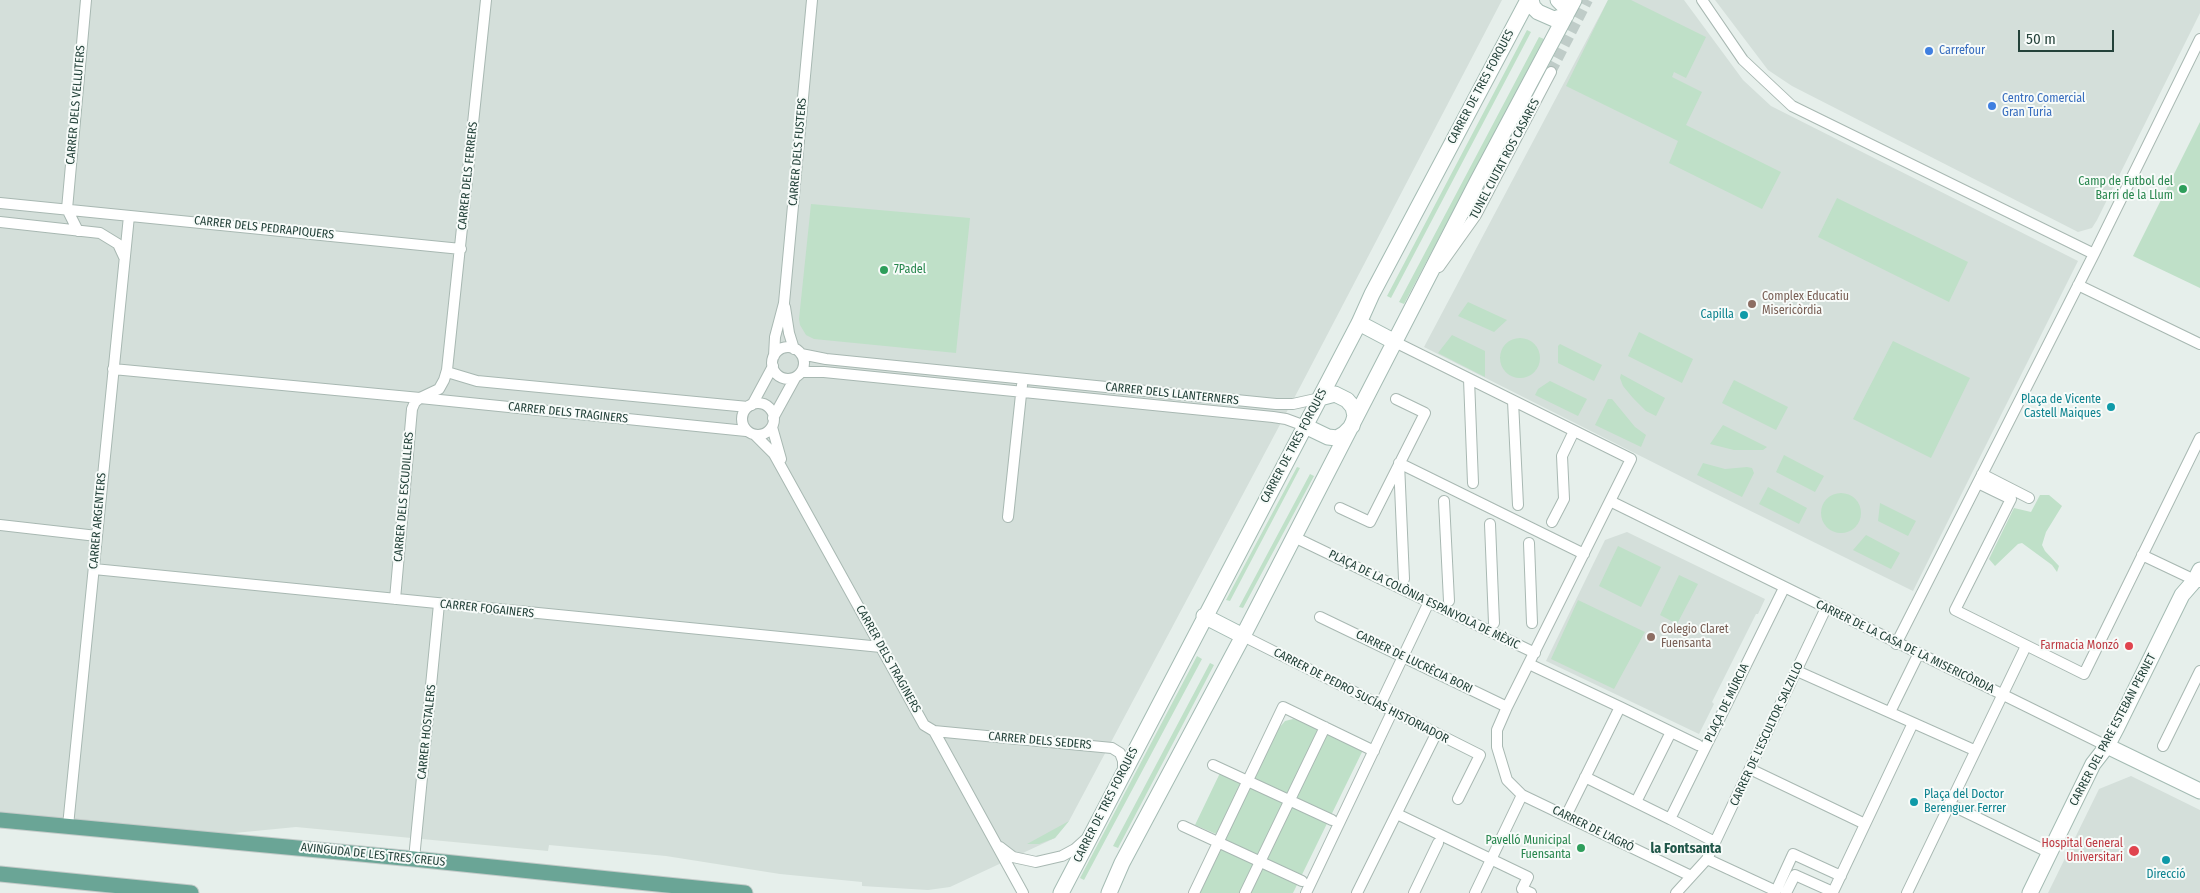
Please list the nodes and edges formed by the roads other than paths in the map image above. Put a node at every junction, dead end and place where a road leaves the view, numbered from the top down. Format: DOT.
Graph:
graph roads {
  1 [pos="86,0"];
  2 [pos="486,0"];
  3 [pos="812,0"];
  4 [pos="1529,0"];
  5 [pos="1558,0"];
  6 [pos="1574,0"];
  7 [pos="1702,0"];
  8 [pos="1566,15"];
  9 [pos="2200,40"];
  10 [pos="1551,72"];
  11 [pos="0,203"];
  12 [pos="67,209"];
  13 [pos="129,216"];
  14 [pos="0,222"];
  15 [pos="78,231"];
  16 [pos="461,249"];
  17 [pos="2094,254"];
  18 [pos="124,258"];
  19 [pos="2078,285"];
  20 [pos="1421,292"];
  21 [pos="784,303"];
  22 [pos="1359,323"];
  23 [pos="1396,342"];
  24 [pos="2200,344"];
  25 [pos="797,352"];
  26 [pos="773,361"];
  27 [pos="112,369"];
  28 [pos="447,372"];
  29 [pos="798,375"];
  30 [pos="1023,379"];
  31 [pos="1468,379"];
  32 [pos="1021,392"];
  33 [pos="420,398"];
  34 [pos="1320,398"];
  35 [pos="1396,399"];
  36 [pos="1513,401"];
  37 [pos="750,406"];
  38 [pos="773,422"];
  39 [pos="1305,426"];
  40 [pos="1352,426"];
  41 [pos="1574,431"];
  42 [pos="751,433"];
  43 [pos="2200,438"];
  44 [pos="1399,463"];
  45 [pos="786,475"];
  46 [pos="1980,478"];
  47 [pos="1473,483"];
  48 [pos="2029,498"];
  49 [pos="1444,501"];
  50 [pos="1610,501"];
  51 [pos="1518,505"];
  52 [pos="1340,508"];
  53 [pos="1008,517"];
  54 [pos="1552,522"];
  55 [pos="1490,524"];
  56 [pos="0,525"];
  57 [pos="97,536"];
  58 [pos="1294,537"];
  59 [pos="1529,543"];
  60 [pos="1584,554"];
  61 [pos="2142,555"];
  62 [pos="94,569"];
  63 [pos="2198,578"];
  64 [pos="1404,580"];
  65 [pos="1784,588"];
  66 [pos="395,600"];
  67 [pos="1449,601"];
  68 [pos="1429,602"];
  69 [pos="439,604"];
  70 [pos="1826,608"];
  71 [pos="1204,616"];
  72 [pos="1320,616"];
  73 [pos="1494,623"];
  74 [pos="1532,623"];
  75 [pos="1243,636"];
  76 [pos="1896,644"];
  77 [pos="2026,646"];
  78 [pos="881,647"];
  79 [pos="1534,653"];
  80 [pos="1918,655"];
  81 [pos="1403,657"];
  82 [pos="1529,664"];
  83 [pos="1796,671"];
  84 [pos="2200,671"];
  85 [pos="2001,694"];
  86 [pos="1380,705"];
  87 [pos="1507,707"];
  88 [pos="1620,707"];
  89 [pos="1392,712"];
  90 [pos="1890,712"];
  91 [pos="1913,723"];
  92 [pos="1325,728"];
  93 [pos="934,731"];
  94 [pos="1671,732"];
  95 [pos="1436,734"];
  96 [pos="1698,745"];
  97 [pos="2107,746"];
  98 [pos="2163,746"];
  99 [pos="1974,750"];
  100 [pos="1374,751"];
  101 [pos="1213,765"];
  102 [pos="1750,769"];
  103 [pos="1121,777"];
  104 [pos="1585,777"];
  105 [pos="1247,781"];
  106 [pos="2200,791"];
  107 [pos="1522,795"];
  108 [pos="1458,799"];
  109 [pos="1290,800"];
  110 [pos="1636,802"];
  111 [pos="1949,804"];
  112 [pos="1397,814"];
  113 [pos="1566,816"];
  114 [pos="1670,819"];
  115 [pos="0,820"];
  116 [pos="1332,820"];
  117 [pos="1865,824"];
  118 [pos="68,826"];
  119 [pos="1097,826"];
  120 [pos="1183,826"];
  121 [pos="991,837"];
  122 [pos="1218,842"];
  123 [pos="1715,842"];
  124 [pos="1438,843"];
  125 [pos="2050,852"];
  126 [pos="1707,858"];
  127 [pos="414,859"];
  128 [pos="1491,860"];
  129 [pos="1260,862"];
  130 [pos="0,874"];
  131 [pos="1691,876"];
  132 [pos="1840,876"];
  133 [pos="1302,881"];
  134 [pos="70,887"];
  135 [pos="191,893"];
  136 [pos="745,893"];
  137 [pos="1023,893"];
  138 [pos="1060,893"];
  139 [pos="1109,893"];
  140 [pos="1194,893"];
  141 [pos="1245,893"];
  142 [pos="1306,893"];
  143 [pos="1357,893"];
  144 [pos="1414,893"];
  145 [pos="1475,893"];
  146 [pos="1530,893"];
  147 [pos="1676,893"];
  148 [pos="1786,893"];
  149 [pos="1834,893"];
  150 [pos="1907,893"];
  151 [pos="2030,893"];
  1 -- 12 [label="street, CARRER DELS VELLUTERS"];
  2 -- 16 [label="street, CARRER DELS FERRERS"];
  3 -- 21 [label="street, CARRER DELS FUSTERS"];
  4 -- 8 [label="main road"];
  4 -- 22 [label="main road, CARRER DE TRES FORQUES"];
  5 -- 8 [label="main road"];
  6 -- 8 [label="main road"];
  7 -- 17 [label="street"];
  8 -- 20 [label="main road"];
  9 -- 17 [label="street"];
  10 -- 20 [label="street, TUNEL CIUTAT ROS CASARES"];
  11 -- 12 [label="street, CARRER DELS PEDRAPIQUERS"];
  12 -- 13 [label="street, CARRER DELS PEDRAPIQUERS"];
  12 -- 15 [label="street"];
  13 -- 16 [label="street, CARRER DELS PEDRAPIQUERS"];
  13 -- 18 [label="street, CARRER ARGENTERS"];
  14 -- 15 [label="street"];
  15 -- 18 [label="street"];
  16 -- 28 [label="street, CARRER DELS FERRERS"];
  17 -- 19 [label="street"];
  18 -- 27 [label="street, CARRER ARGENTERS"];
  19 -- 24 [label="street"];
  19 -- 46 [label="street"];
  20 -- 23 [label="main road"];
  21 -- 25 [label="street, CARRER DELS FUSTERS"];
  21 -- 26 [label="street, CARRER DELS FUSTERS"];
  22 -- 23 [label="main road"];
  22 -- 34 [label="main road, CARRER DE TRES FORQUES"];
  23 -- 31 [label="street, PLAÇA DE LA COLÒNIA ESPANYOLA DE MÈXIC"];
  23 -- 40 [label="main road"];
  25 -- 26 [label="street"];
  25 -- 29 [label="street"];
  25 -- 30 [label="street, CARRER DELS LLANTERNERS"];
  26 -- 29 [label="street"];
  26 -- 37 [label="street, CARRER DELS FUSTERS"];
  27 -- 33 [label="street, CARRER DELS TRAGINERS"];
  27 -- 57 [label="street, CARRER ARGENTERS"];
  28 -- 33 [label="street"];
  28 -- 37 [label="street, CARRER DELS TRAGINERS"];
  29 -- 32 [label="street, CARRER DELS LLANTERNERS"];
  29 -- 38 [label="street"];
  30 -- 32 [label="street"];
  30 -- 34 [label="street, CARRER DELS LLANTERNERS"];
  31 -- 36 [label="street, PLAÇA DE LA COLÒNIA ESPANYOLA DE MÈXIC"];
  31 -- 47 [label="street"];
  32 -- 39 [label="street, CARRER DELS LLANTERNERS"];
  32 -- 53 [label="street"];
  33 -- 42 [label="street, CARRER DELS TRAGINERS"];
  33 -- 66 [label="street, CARRER DELS ESCUDILLERS"];
  34 -- 39 [label="main road, CARRER DE TRES FORQUES"];
  34 -- 40 [label="main road"];
  35 -- 44 [label="street, PLAÇA DE LA COLÒNIA ESPANYOLA DE MÈXIC"];
  36 -- 41 [label="street, PLAÇA DE LA COLÒNIA ESPANYOLA DE MÈXIC"];
  36 -- 51 [label="street"];
  37 -- 38 [label="street"];
  37 -- 42 [label="street"];
  38 -- 42 [label="street"];
  38 -- 45 [label="street, CARRER DELS TRAGINERS"];
  39 -- 40 [label="main road"];
  39 -- 71 [label="main road, CARRER DE TRES FORQUES"];
  40 -- 58 [label="main road"];
  41 -- 50 [label="street, PLAÇA DE LA COLÒNIA ESPANYOLA DE MÈXIC"];
  41 -- 54 [label="street"];
  42 -- 45 [label="street, CARRER DELS TRAGINERS"];
  43 -- 61 [label="street"];
  44 -- 52 [label="street, PLAÇA DE LA COLÒNIA ESPANYOLA DE MÈXIC"];
  44 -- 60 [label="street"];
  44 -- 64 [label="street, PLAÇA DE LA COLÒNIA ESPANYOLA DE MÈXIC"];
  45 -- 78 [label="street, CARRER DELS TRAGINERS"];
  46 -- 48 [label="street"];
  46 -- 76 [label="street"];
  46 -- 77 [label="street"];
  49 -- 67 [label="street, PLAÇA DE LA COLÒNIA ESPANYOLA DE MÈXIC"];
  50 -- 60 [label="street, PLAÇA DE LA COLÒNIA ESPANYOLA DE MÈXIC"];
  50 -- 65 [label="street, CARRER DE LA CASA DE LA MISERICÒRDIA"];
  55 -- 73 [label="street, PLAÇA DE LA COLÒNIA ESPANYOLA DE MÈXIC"];
  56 -- 57 [label="street"];
  57 -- 62 [label="street, CARRER ARGENTERS"];
  58 -- 68 [label="street, PLAÇA DE LA COLÒNIA ESPANYOLA DE MÈXIC"];
  58 -- 75 [label="main road"];
  59 -- 74 [label="street"];
  60 -- 79 [label="street, PLAÇA DE LA COLÒNIA ESPANYOLA DE MÈXIC"];
  61 -- 63 [label="street"];
  61 -- 77 [label="street"];
  62 -- 66 [label="street, CARRER FOGAINERS"];
  62 -- 118 [label="street, CARRER ARGENTERS"];
  63 -- 97 [label="main road, CARRER DEL PARE ESTEBAN PERNET"];
  65 -- 70 [label="street, CARRER DE LA CASA DE LA MISERICÒRDIA"];
  65 -- 114 [label="street, PLAÇA DE MÚRCIA"];
  66 -- 69 [label="street, CARRER FOGAINERS"];
  68 -- 79 [label="street, PLAÇA DE LA COLÒNIA ESPANYOLA DE MÈXIC"];
  68 -- 81 [label="street"];
  69 -- 78 [label="street, CARRER FOGAINERS"];
  69 -- 127 [label="street, CARRER HOSTALERS"];
  70 -- 76 [label="street, CARRER DE LA CASA DE LA MISERICÒRDIA"];
  70 -- 83 [label="street, CARRER DE L'ESCULTOR SALZILLO"];
  71 -- 75 [label="main road"];
  71 -- 103 [label="main road, CARRER DE TRES FORQUES"];
  72 -- 81 [label="street, CARRER DE LUCRÈCIA BORI"];
  75 -- 86 [label="street, CARRER DE PEDRO SUCÍAS HISTORIADOR"];
  75 -- 139 [label="main road"];
  76 -- 80 [label="street, CARRER DE LA CASA DE LA MISERICÒRDIA"];
  77 -- 85 [label="street"];
  78 -- 93 [label="street, CARRER DELS TRAGINERS"];
  79 -- 82 [label="street"];
  80 -- 85 [label="street, CARRER DE LA CASA DE LA MISERICÒRDIA"];
  80 -- 90 [label="street"];
  81 -- 86 [label="street"];
  81 -- 87 [label="street, CARRER DE LUCRÈCIA BORI"];
  82 -- 87 [label="street"];
  82 -- 88 [label="street, PLAÇA DE MÚRCIA"];
  83 -- 90 [label="street"];
  83 -- 102 [label="street, CARRER DE L'ESCULTOR SALZILLO"];
  84 -- 98 [label="street"];
  85 -- 97 [label="street, CARRER DE LA CASA DE LA MISERICÒRDIA"];
  85 -- 99 [label="street"];
  86 -- 89 [label="street, CARRER DE PEDRO SUCÍAS HISTORIADOR"];
  87 -- 107 [label="street"];
  88 -- 94 [label="street, PLAÇA DE MÚRCIA"];
  88 -- 104 [label="street"];
  89 -- 95 [label="street, CARRER DE PEDRO SUCÍAS HISTORIADOR"];
  89 -- 100 [label="street"];
  90 -- 91 [label="street"];
  91 -- 99 [label="street"];
  91 -- 117 [label="street"];
  92 -- 100 [label="street"];
  92 -- 105 [label="street"];
  92 -- 109 [label="street"];
  93 -- 103 [label="street, CARRER DELS SEDERS"];
  93 -- 121 [label="street, CARRER DELS TRAGINERS"];
  94 -- 96 [label="street, PLAÇA DE MÚRCIA"];
  94 -- 110 [label="street"];
  95 -- 108 [label="street, CARRER DE PEDRO SUCÍAS HISTORIADOR"];
  95 -- 112 [label="street"];
  97 -- 106 [label="main road, CARRER DE LA CASA DE LA MISERICÒRDIA"];
  97 -- 125 [label="main road, CARRER DEL PARE ESTEBAN PERNET"];
  99 -- 111 [label="street"];
  100 -- 142 [label="street"];
  101 -- 105 [label="street"];
  102 -- 117 [label="street"];
  102 -- 123 [label="street, CARRER DE L'ESCULTOR SALZILLO"];
  103 -- 119 [label="main road, CARRER DE TRES FORQUES"];
  104 -- 110 [label="street"];
  104 -- 113 [label="street"];
  105 -- 109 [label="street"];
  105 -- 122 [label="street"];
  107 -- 113 [label="street, CARRER DE L'AGRÓ"];
  107 -- 128 [label="street"];
  109 -- 116 [label="street"];
  109 -- 129 [label="street"];
  110 -- 114 [label="street"];
  111 -- 125 [label="street"];
  111 -- 150 [label="street"];
  112 -- 128 [label="street"];
  112 -- 143 [label="street"];
  113 -- 131 [label="street, CARRER DE L'AGRÓ"];
  114 -- 123 [label="street"];
  115 -- 118 [label="main road, AVINGUDA DE LES TRES CREUS"];
  117 -- 132 [label="street"];
  118 -- 127 [label="main road, AVINGUDA DE LES TRES CREUS"];
  119 -- 121 [label="street"];
  119 -- 138 [label="main road, CARRER DE TRES FORQUES"];
  120 -- 122 [label="street"];
  121 -- 137 [label="street, CARRER DELS TRAGINERS"];
  122 -- 129 [label="street"];
  122 -- 140 [label="street"];
  123 -- 126 [label="street, CARRER DE L'ESCULTOR SALZILLO"];
  124 -- 144 [label="street"];
  125 -- 151 [label="main road, CARRER DEL PARE ESTEBAN PERNET"];
  126 -- 131 [label="street, CARRER DE L'ESCULTOR SALZILLO"];
  126 -- 132 [label="street"];
  127 -- 136 [label="main road, AVINGUDA DE LES TRES CREUS"];
  128 -- 145 [label="street"];
  128 -- 146 [label="street"];
  129 -- 133 [label="street"];
  129 -- 141 [label="street"];
  130 -- 134 [label="main road"];
  131 -- 147 [label="street, CARRER DE L'ESCULTOR SALZILLO"];
  132 -- 149 [label="street"];
  134 -- 135 [label="main road"];
  148 -- 149 [label="street"];
}
